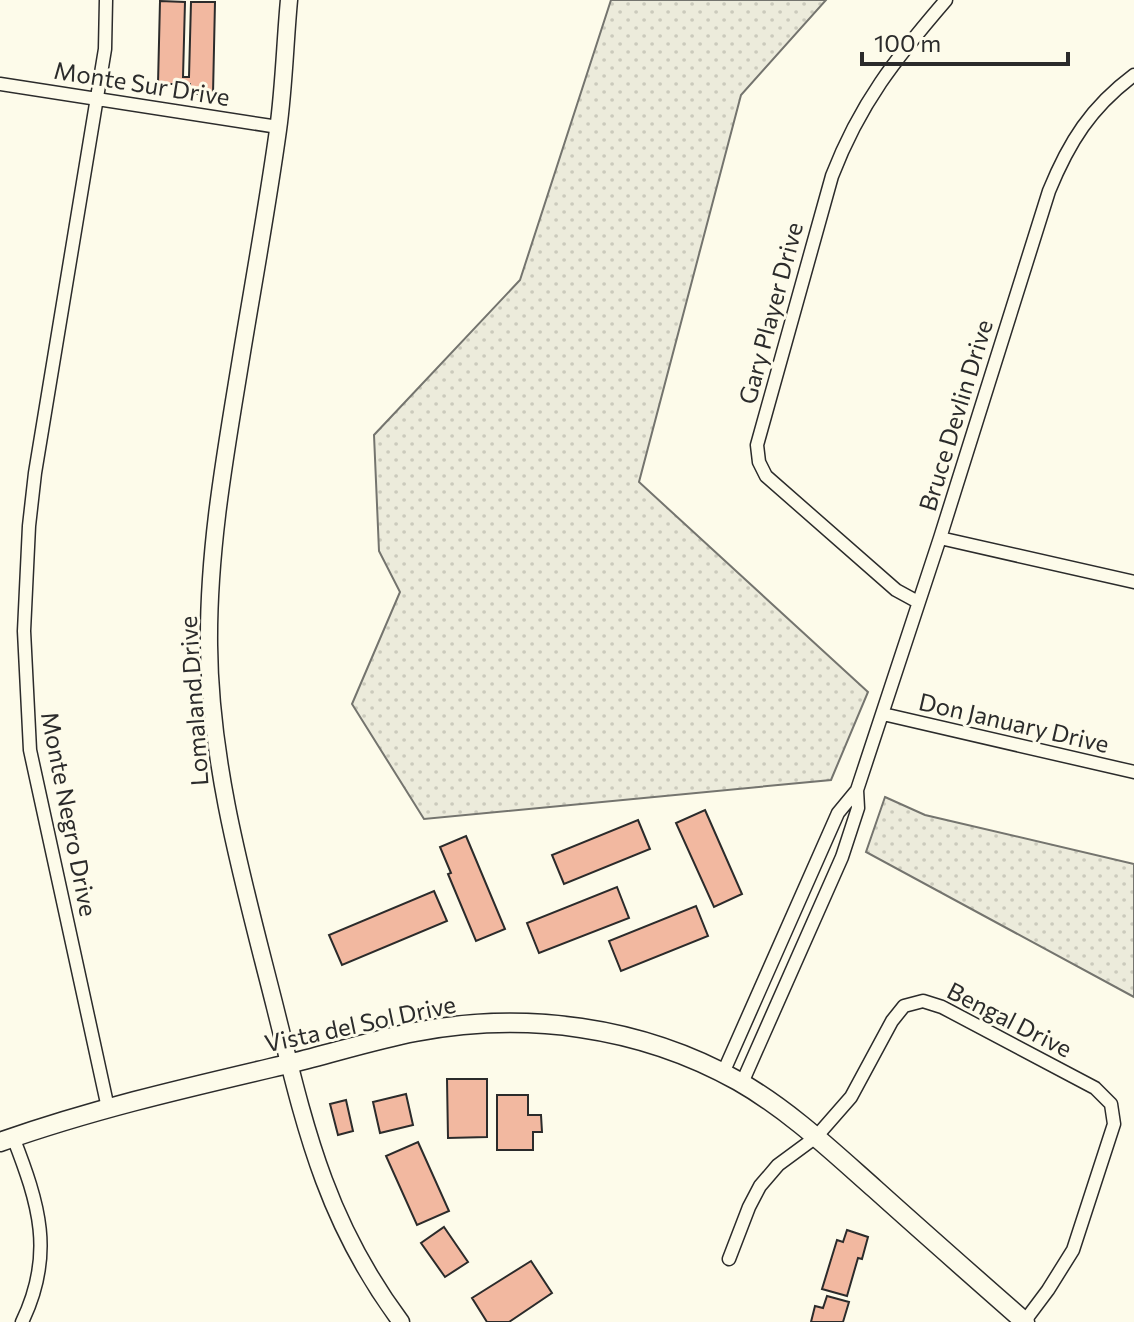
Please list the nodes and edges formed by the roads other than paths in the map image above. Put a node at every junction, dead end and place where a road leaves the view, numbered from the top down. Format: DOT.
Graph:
graph roads {
  1 [pos="106,0"];
  2 [pos="289,0"];
  3 [pos="946,0"];
  4 [pos="1134,75"];
  5 [pos="0,84"];
  6 [pos="95,98"];
  7 [pos="278,127"];
  8 [pos="940,538"];
  9 [pos="1134,582"];
  10 [pos="918,602"];
  11 [pos="883,714"];
  12 [pos="1134,772"];
  13 [pos="857,790"];
  14 [pos="289,1064"];
  15 [pos="723,1073"];
  16 [pos="742,1083"];
  17 [pos="108,1108"];
  18 [pos="816,1137"];
  19 [pos="7,1139"];
  20 [pos="729,1259"];
  21 [pos="22,1322"];
  22 [pos="401,1322"];
  23 [pos="1024,1322"];
  1 -- 6 [label="street, Monte Negro Drive"];
  2 -- 7 [label="street, Lomaland Drive"];
  3 -- 10 [label="street, Gary Player Drive"];
  4 -- 8 [label="street, Bruce Devlin Drive"];
  5 -- 6 [label="street, Monte Sur Drive"];
  6 -- 7 [label="street, Monte Sur Drive"];
  6 -- 17 [label="street, Monte Negro Drive"];
  7 -- 14 [label="street, Lomaland Drive"];
  8 -- 9 [label="street"];
  8 -- 10 [label="street, Bruce Devlin Drive"];
  10 -- 11 [label="street, Bruce Devlin Drive"];
  11 -- 12 [label="street, Don January Drive"];
  11 -- 13 [label="street, Bruce Devlin Drive"];
  13 -- 15 [label="street, Bruce Devlin Drive"];
  13 -- 16 [label="street, Bruce Devlin Drive"];
  14 -- 15 [label="main road, Vista del Sol Drive"];
  14 -- 17 [label="main road, Vista del Sol Drive"];
  14 -- 22 [label="street, Lomaland Drive"];
  15 -- 16 [label="main road, Vista del Sol Drive"];
  16 -- 18 [label="main road, Vista del Sol Drive"];
  17 -- 19 [label="main road, Vista del Sol Drive"];
  18 -- 20 [label="street, Bengal Drive"];
  18 -- 23 [label="main road, Vista del Sol Drive"];
  18 -- 23 [label="street, Bengal Drive"];
  19 -- 21 [label="street"];
}
